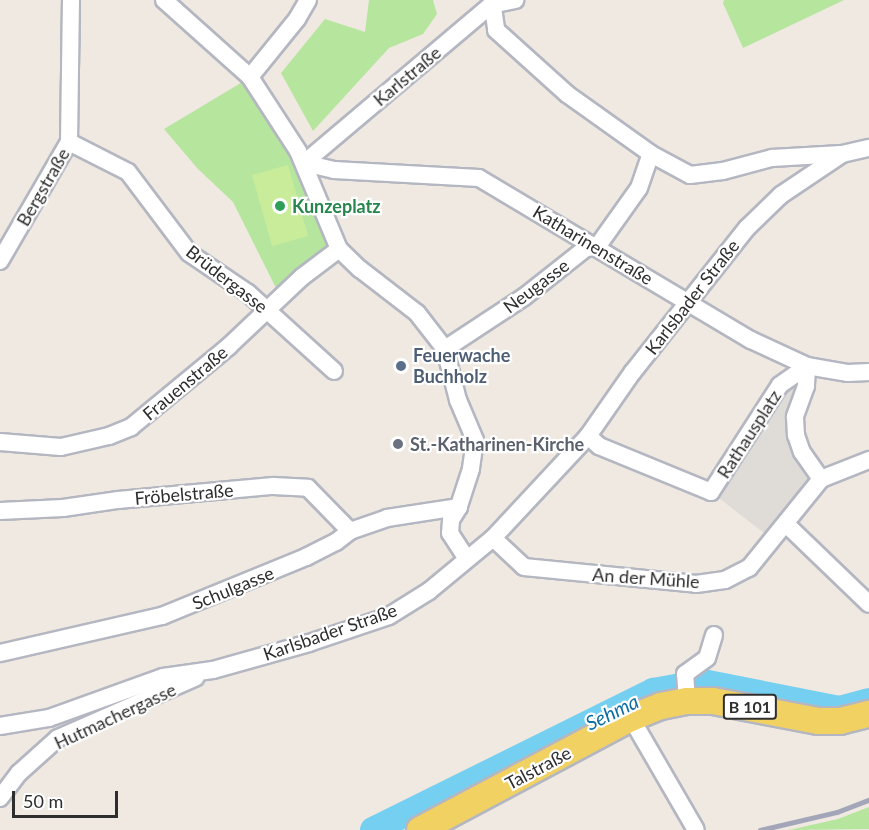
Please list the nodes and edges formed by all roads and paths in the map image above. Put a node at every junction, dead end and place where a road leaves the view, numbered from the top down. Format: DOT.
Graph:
graph roads {
  1 [pos="71,0"];
  2 [pos="165,0"];
  3 [pos="308,0"];
  4 [pos="515,0"];
  5 [pos="491,3"];
  6 [pos="250,77"];
  7 [pos="69,142"];
  8 [pos="869,148"];
  9 [pos="651,154"];
  10 [pos="842,154"];
  11 [pos="304,163"];
  12 [pos="597,247"];
  13 [pos="339,249"];
  14 [pos="0,261"];
  15 [pos="688,301"];
  16 [pos="267,310"];
  17 [pos="445,349"];
  18 [pos="807,366"];
  19 [pos="334,371"];
  20 [pos="869,372"];
  21 [pos="588,436"];
  22 [pos="0,442"];
  23 [pos="869,460"];
  24 [pos="821,479"];
  25 [pos="459,507"];
  26 [pos="0,511"];
  27 [pos="786,524"];
  28 [pos="350,531"];
  29 [pos="493,538"];
  30 [pos="467,560"];
  31 [pos="869,604"];
  32 [pos="714,635"];
  33 [pos="0,653"];
  34 [pos="213,670"];
  35 [pos="686,690"];
  36 [pos="869,714"];
  37 [pos="631,718"];
  38 [pos="0,726"];
  39 [pos="2,792"];
  40 [pos="420,830"];
  41 [pos="696,830"];
  1 -- 7 [label="street, Bergstraße"];
  2 -- 6 [label="street"];
  3 -- 6 [label="street"];
  4 -- 5 [label="street, Karlstraße"];
  5 -- 9 [label="street"];
  5 -- 11 [label="street, Karlstraße"];
  6 -- 11 [label="street"];
  7 -- 14 [label="street, Bergstraße"];
  7 -- 16 [label="street, Brüdergasse"];
  8 -- 10 [label="street, Karlsbader Straße"];
  9 -- 10 [label="street"];
  9 -- 12 [label="street, Neugasse"];
  10 -- 15 [label="street, Karlsbader Straße"];
  11 -- 12 [label="street, Katharinenstraße"];
  11 -- 13 [label="street"];
  12 -- 15 [label="street, Katharinenstraße"];
  12 -- 17 [label="street, Neugasse"];
  13 -- 16 [label="street, Frauenstraße"];
  13 -- 17 [label="street"];
  15 -- 18 [label="street, Katharinenstraße"];
  15 -- 21 [label="street, Karlsbader Straße"];
  16 -- 19 [label="street, Brüdergasse"];
  16 -- 22 [label="street, Frauenstraße"];
  17 -- 25 [label="street"];
  18 -- 20 [label="street, Katharinenstraße"];
  18 -- 21 [label="street, Rathausplatz"];
  18 -- 24 [label="street, Rathausplatz"];
  21 -- 29 [label="street, Karlsbader Straße"];
  23 -- 24 [label="street"];
  24 -- 27 [label="street, An der Mühle"];
  25 -- 28 [label="street, Schulgasse"];
  25 -- 30 [label="street"];
  26 -- 28 [label="street, Fröbelstraße"];
  27 -- 29 [label="street, An der Mühle"];
  27 -- 31 [label="street"];
  28 -- 33 [label="street, Schulgasse"];
  29 -- 30 [label="street, Karlsbader Straße"];
  30 -- 34 [label="street, Karlsbader Straße"];
  32 -- 35 [label="street"];
  34 -- 38 [label="street, Karlsbader Straße"];
  34 -- 39 [label="street, Hutmachergasse"];
  35 -- 36 [label="main road, Talstraße / B 101"];
  35 -- 37 [label="main road, Talstraße / B 101"];
  37 -- 40 [label="main road, Talstraße / B 101"];
  37 -- 41 [label="street"];
}
